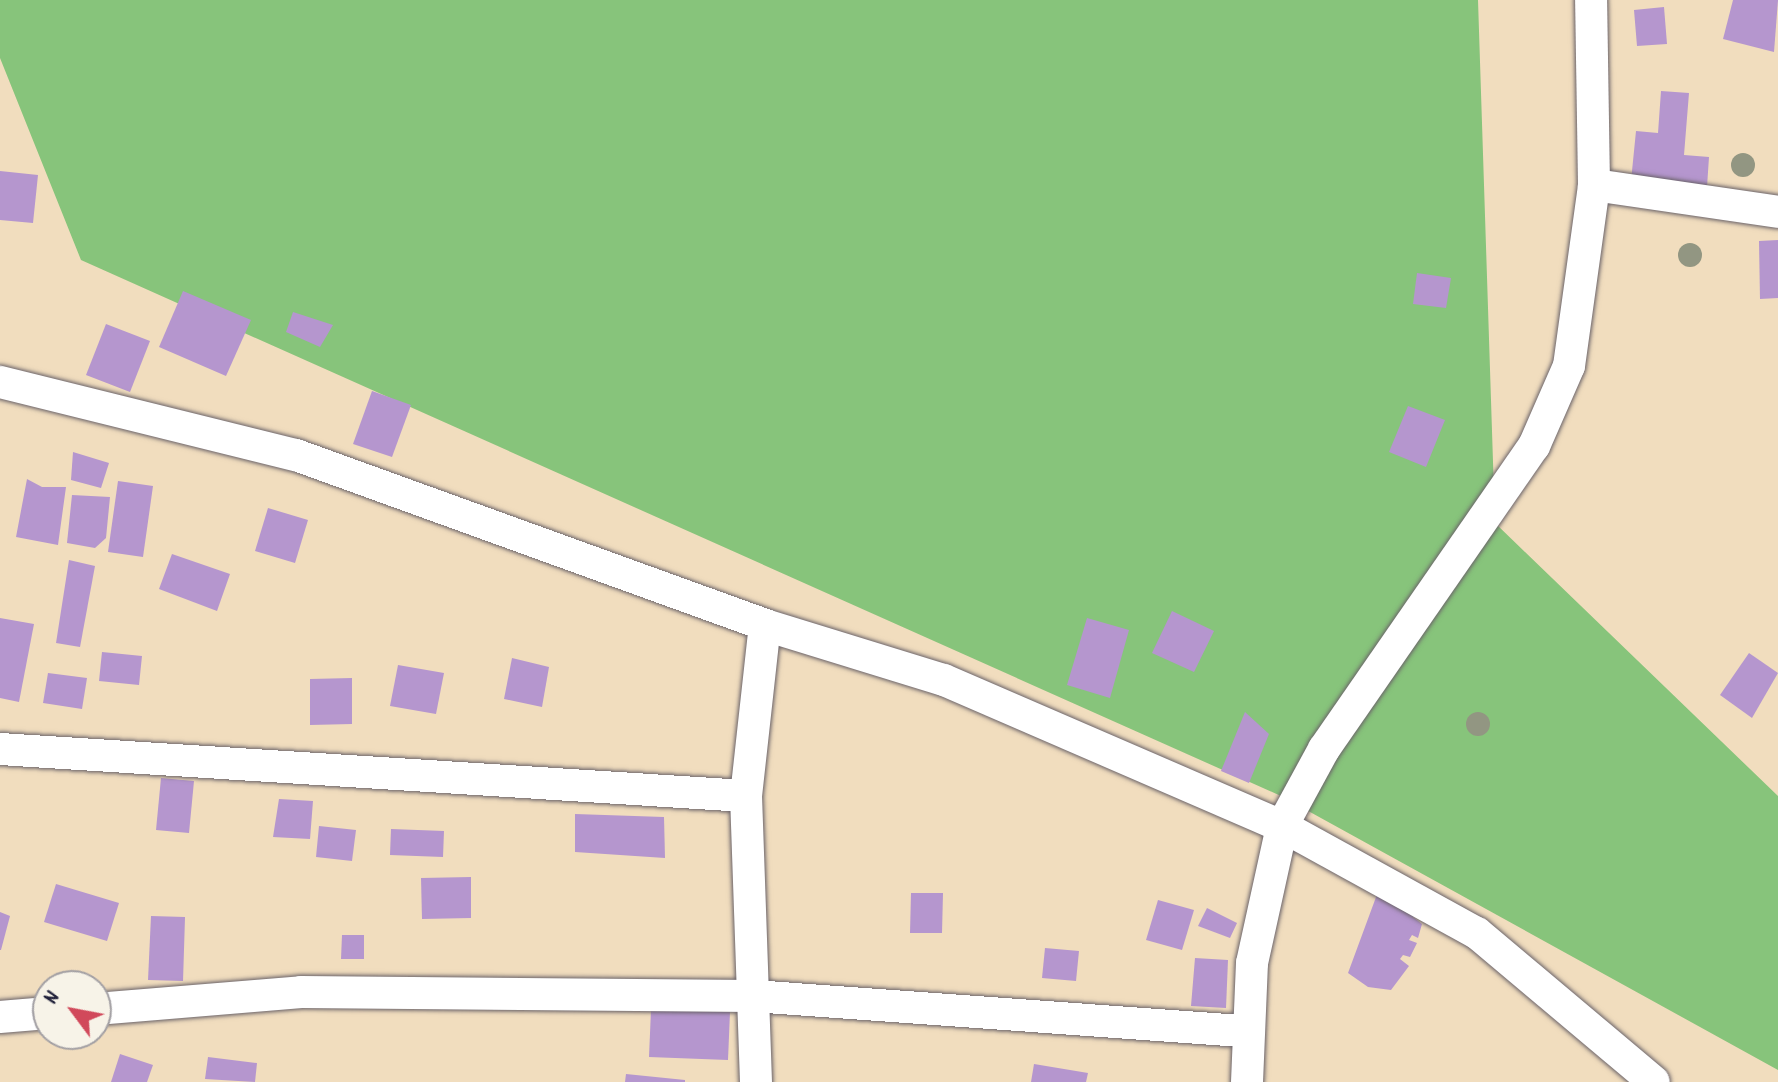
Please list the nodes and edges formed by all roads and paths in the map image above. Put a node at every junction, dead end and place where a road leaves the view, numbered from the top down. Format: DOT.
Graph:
graph roads {
  1 [pos="1591,0"];
  2 [pos="1594,185"];
  3 [pos="1778,212"];
  4 [pos="0,382"];
  5 [pos="765,625"];
  6 [pos="0,749"];
  7 [pos="746,796"];
  8 [pos="1282,826"];
  9 [pos="753,996"];
  10 [pos="112,1008"];
  11 [pos="32,1014"];
  12 [pos="0,1017"];
  13 [pos="1247,1031"];
  14 [pos="756,1082"];
  15 [pos="1247,1082"];
  16 [pos="1654,1082"];
  1 -- 2 [label="street"];
  2 -- 3 [label="street"];
  2 -- 8 [label="street"];
  4 -- 5 [label="street"];
  5 -- 7 [label="street"];
  5 -- 8 [label="street"];
  6 -- 7 [label="street"];
  7 -- 9 [label="street"];
  8 -- 13 [label="street"];
  8 -- 16 [label="street"];
  9 -- 10 [label="street"];
  9 -- 13 [label="street"];
  9 -- 14 [label="street"];
  11 -- 12 [label="street"];
  13 -- 15 [label="street"];
}
